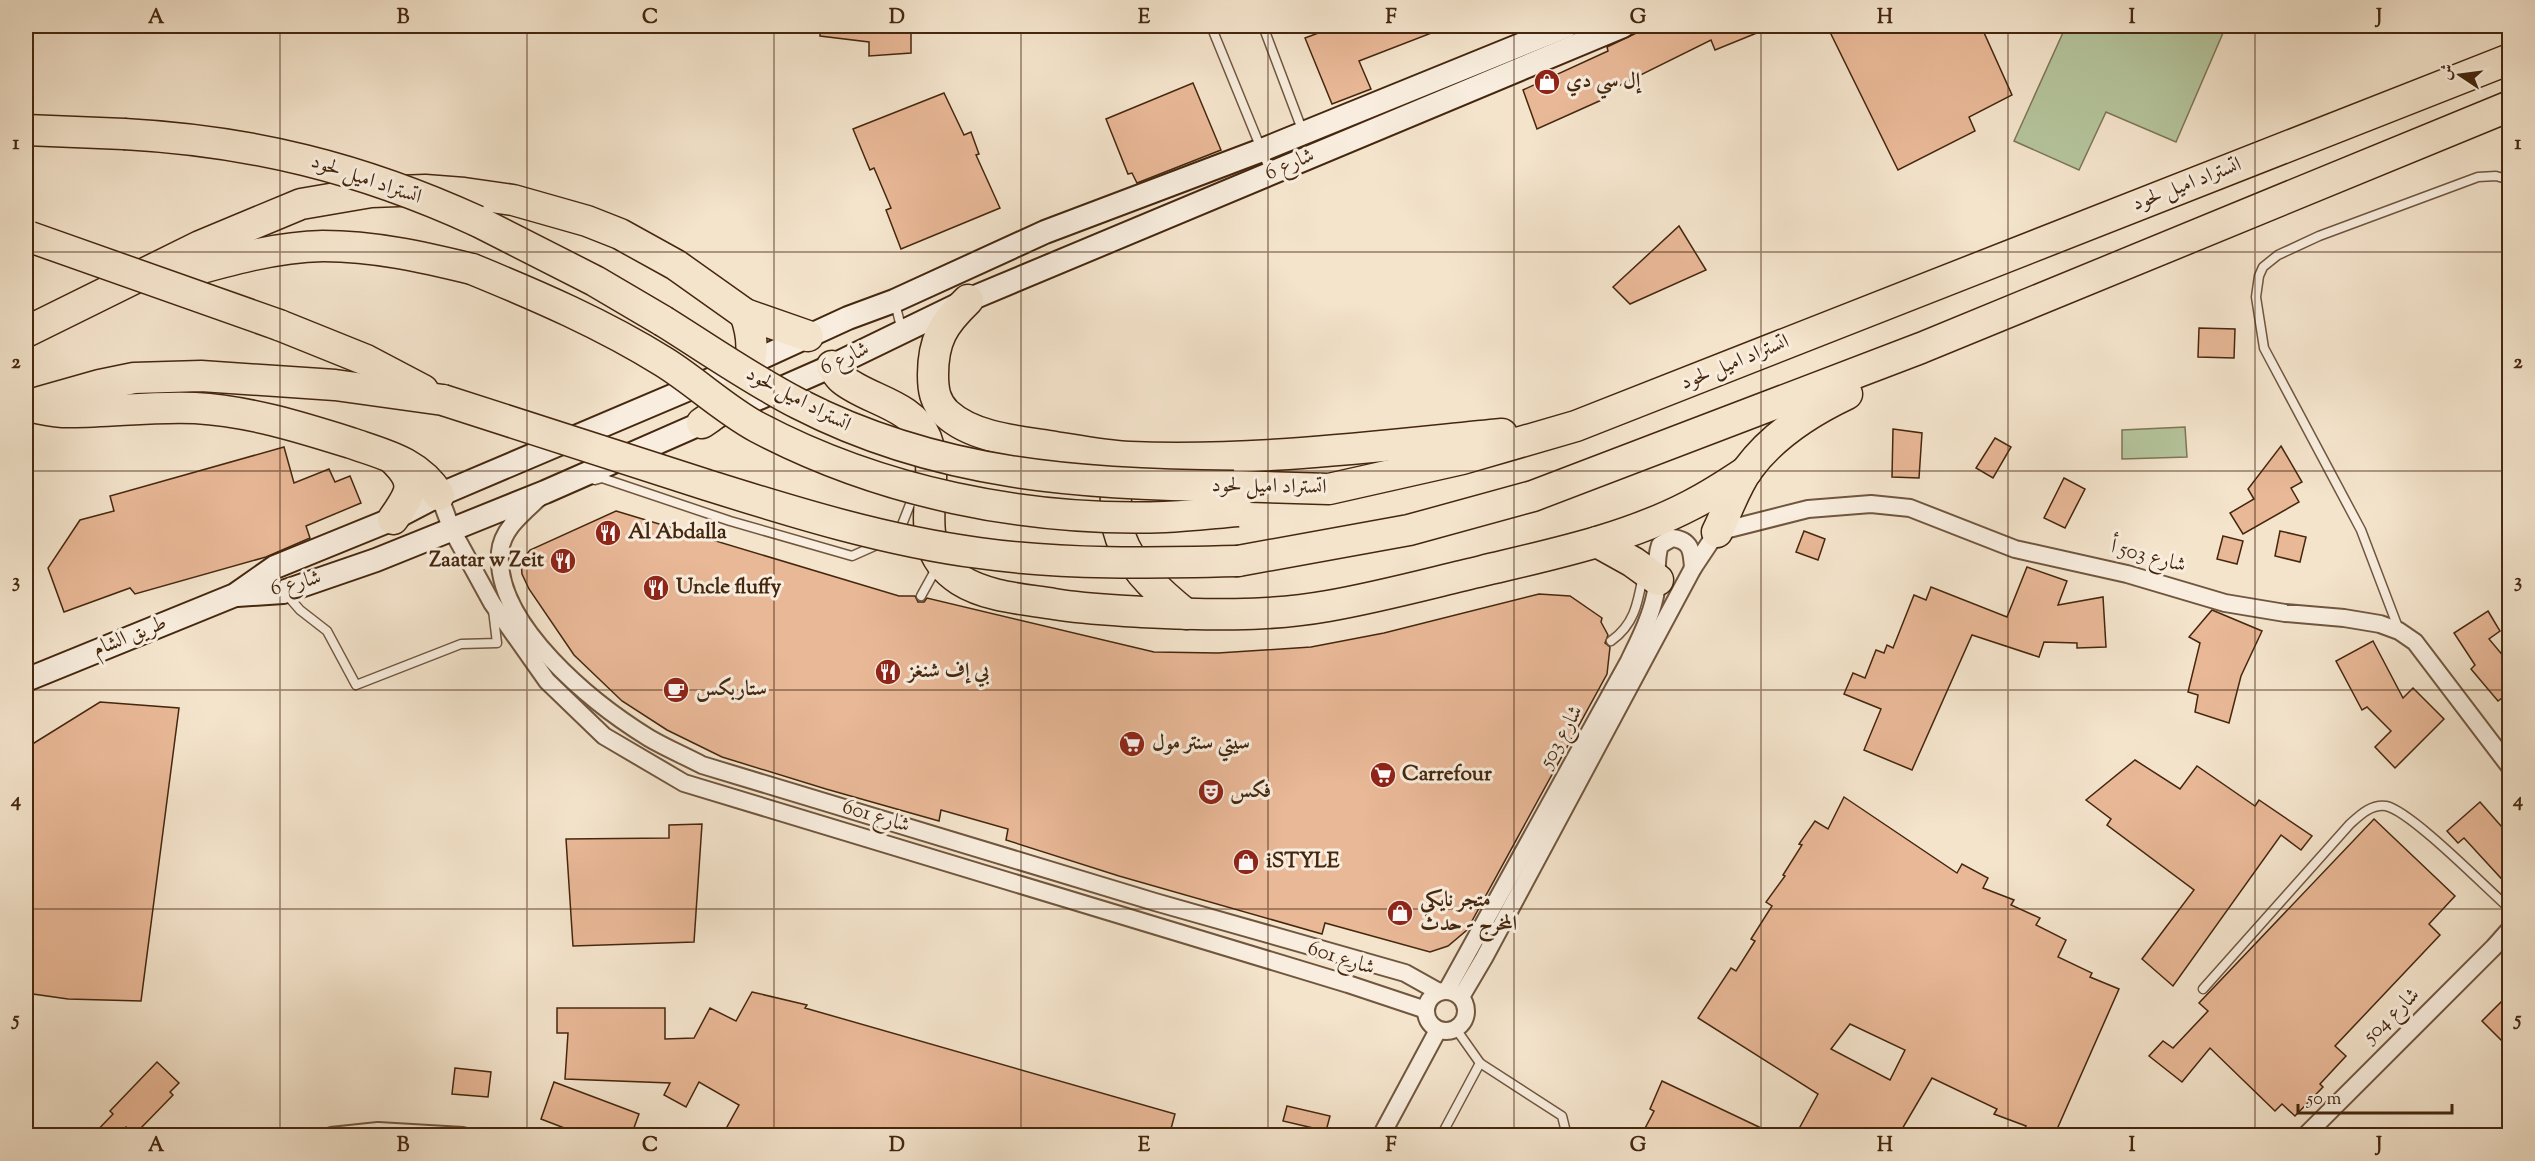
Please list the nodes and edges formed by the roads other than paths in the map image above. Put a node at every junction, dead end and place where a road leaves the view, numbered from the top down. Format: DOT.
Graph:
graph roads {
  1 [pos="1211,26"];
  2 [pos="1263,26"];
  3 [pos="1568,26"];
  4 [pos="1623,26"];
  5 [pos="2510,59"];
  6 [pos="2510,106"];
  7 [pos="26,130"];
  8 [pos="1307,144"];
  9 [pos="1262,150"];
  10 [pos="1271,173"];
  11 [pos="2510,180"];
  12 [pos="26,235"];
  13 [pos="92,300"];
  14 [pos="968,300"];
  15 [pos="894,301"];
  16 [pos="745,314"];
  17 [pos="848,318"];
  18 [pos="26,332"];
  19 [pos="902,332"];
  20 [pos="808,336"];
  21 [pos="1921,348"];
  22 [pos="750,363"];
  23 [pos="832,366"];
  24 [pos="443,400"];
  25 [pos="26,406"];
  26 [pos="944,410"];
  27 [pos="702,423"];
  28 [pos="1576,426"];
  29 [pos="920,428"];
  30 [pos="390,456"];
  31 [pos="1128,457"];
  32 [pos="919,460"];
  33 [pos="1747,471"];
  34 [pos="919,482"];
  35 [pos="1329,489"];
  36 [pos="545,492"];
  37 [pos="439,495"];
  38 [pos="393,519"];
  39 [pos="452,530"];
  40 [pos="1717,532"];
  41 [pos="1597,542"];
  42 [pos="940,561"];
  43 [pos="1693,568"];
  44 [pos="1651,574"];
  45 [pos="283,592"];
  46 [pos="235,595"];
  47 [pos="921,597"];
  48 [pos="492,603"];
  49 [pos="1186,614"];
  50 [pos="2399,631"];
  51 [pos="1611,641"];
  52 [pos="26,680"];
  53 [pos="2510,767"];
  54 [pos="2510,909"];
  55 [pos="2510,929"];
  56 [pos="2203,989"];
  57 [pos="1449,993"];
  58 [pos="1426,1010"];
  59 [pos="1456,1029"];
  60 [pos="1438,1030"];
  61 [pos="1480,1063"];
  62 [pos="1382,1133"];
  63 [pos="331,1136"];
  64 [pos="463,1136"];
  65 [pos="1416,1136"];
  66 [pos="1441,1136"];
  67 [pos="1567,1136"];
  68 [pos="2305,1136"];
  1 -- 9 [label="lane"];
  2 -- 8 [label="lane"];
  3 -- 8 [label="main road, شارع 6"];
  4 -- 8 [label="main road, شارع 6"];
  5 -- 28 [label="highway, اتستراد اميل لحود"];
  6 -- 21 [label="highway"];
  7 -- 35 [label="highway, اتستراد اميل لحود, bridge"];
  8 -- 9 [label="main road, شارع 6"];
  8 -- 10 [label="main road, شارع 6"];
  9 -- 10 [label="lane"];
  9 -- 15 [label="main road, شارع 6"];
  10 -- 14 [label="main road, شارع 6"];
  11 -- 50 [label="lane"];
  12 -- 24 [label="highway, bridge"];
  13 -- 16 [label="highway"];
  13 -- 18 [label="highway"];
  13 -- 35 [label="highway, bridge"];
  14 -- 19 [label="main road, شارع 6"];
  14 -- 26 [label="highway"];
  15 -- 17 [label="main road, شارع 6"];
  15 -- 19 [label="lane"];
  16 -- 20 [label="highway"];
  16 -- 22 [label="highway"];
  17 -- 20 [label="main road, شارع 6"];
  17 -- 23 [label="main road"];
  19 -- 23 [label="main road, شارع 6"];
  20 -- 22 [label="main road, شارع 6"];
  21 -- 24 [label="highway, bridge"];
  21 -- 33 [label="highway"];
  22 -- 27 [label="highway"];
  22 -- 37 [label="main road, شارع 6"];
  23 -- 27 [label="main road, شارع 6"];
  23 -- 29 [label="highway"];
  24 -- 25 [label="highway"];
  25 -- 30 [label="highway"];
  26 -- 29 [label="highway"];
  26 -- 31 [label="highway"];
  27 -- 36 [label="main road, شارع 6"];
  28 -- 31 [label="highway"];
  28 -- 35 [label="highway, اتستراد اميل لحود"];
  29 -- 32 [label="lane"];
  29 -- 42 [label="highway"];
  30 -- 37 [label="highway"];
  30 -- 38 [label="highway"];
  31 -- 49 [label="highway"];
  33 -- 40 [label="highway"];
  33 -- 41 [label="highway"];
  34 -- 36 [label="lane"];
  36 -- 39 [label="main road, شارع 6"];
  36 -- 57 [label="street, شارع 601"];
  37 -- 38 [label="main road, شارع 6"];
  37 -- 39 [label="street, شارع 601"];
  38 -- 46 [label="main road, شارع 6"];
  39 -- 45 [label="main road, شارع 6"];
  39 -- 48 [label="street, شارع 601"];
  40 -- 43 [label="street, شارع 503"];
  40 -- 50 [label="street, شارع 503 أ"];
  41 -- 44 [label="highway"];
  41 -- 49 [label="highway"];
  42 -- 47 [label="lane"];
  42 -- 49 [label="highway"];
  43 -- 44 [label="street, شارع 503"];
  43 -- 57 [label="street, شارع 503"];
  44 -- 51 [label="lane"];
  44 -- 57 [label="street, شارع 503"];
  45 -- 46 [label="main road, شارع 6"];
  45 -- 48 [label="lane"];
  46 -- 52 [label="main road, طريق الشام"];
  48 -- 58 [label="street, شارع 601"];
  50 -- 53 [label="street, شارع 503 أ"];
  54 -- 56 [label="lane"];
  55 -- 68 [label="street, شارع 504"];
  57 -- 58 [label="street"];
  57 -- 59 [label="street"];
  58 -- 60 [label="street"];
  59 -- 60 [label="street"];
  59 -- 61 [label="lane"];
  60 -- 62 [label="street"];
  61 -- 66 [label="lane"];
  61 -- 67 [label="lane"];
  62 -- 65 [label="lane"];
  63 -- 64 [label="street"];
}
